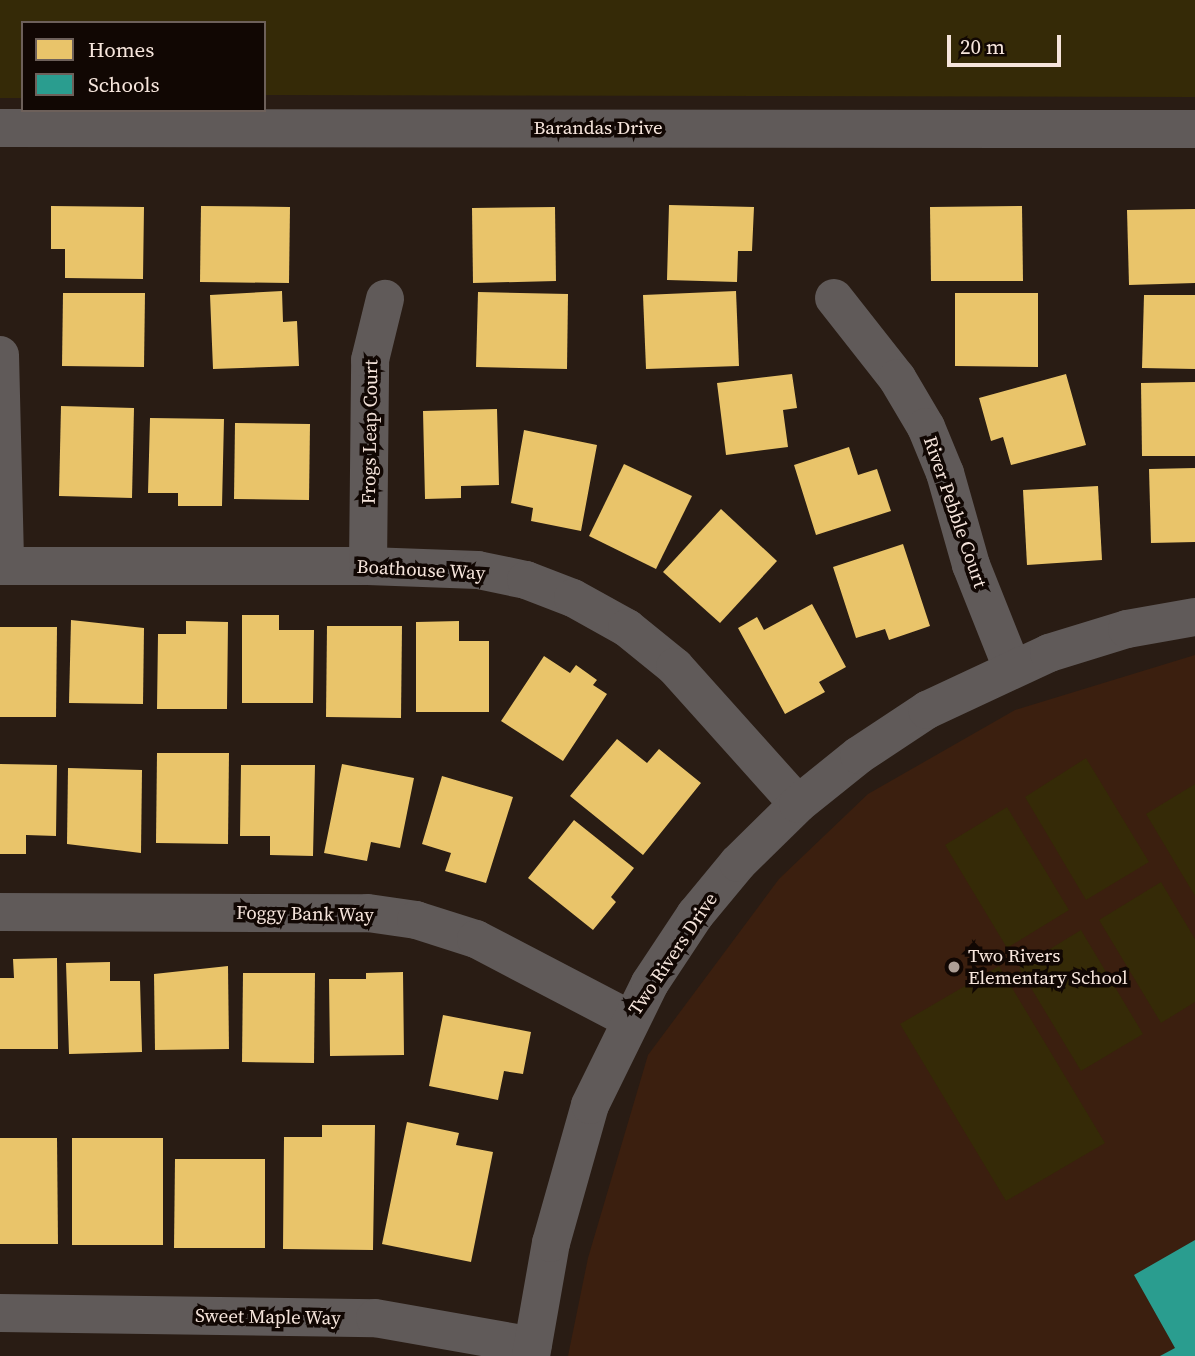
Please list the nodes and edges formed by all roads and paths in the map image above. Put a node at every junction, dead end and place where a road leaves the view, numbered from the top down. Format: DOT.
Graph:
graph roads {
  1 [pos="0,128"];
  2 [pos="1195,129"];
  3 [pos="834,298"];
  4 [pos="385,299"];
  5 [pos="0,355"];
  6 [pos="3,566"];
  7 [pos="368,566"];
  8 [pos="1195,617"];
  9 [pos="1012,668"];
  10 [pos="798,804"];
  11 [pos="0,912"];
  12 [pos="629,1019"];
  13 [pos="0,1313"];
  14 [pos="532,1351"];
  1 -- 2 [label="street, Barandas Drive"];
  3 -- 9 [label="street, River Pebble Court"];
  4 -- 7 [label="street, Frogs Leap Court"];
  5 -- 6 [label="street"];
  6 -- 7 [label="street, Boathouse Way"];
  7 -- 10 [label="street, Boathouse Way"];
  8 -- 9 [label="street, Two Rivers Drive"];
  9 -- 10 [label="street, Two Rivers Drive"];
  10 -- 12 [label="street, Two Rivers Drive"];
  11 -- 12 [label="street, Foggy Bank Way"];
  12 -- 14 [label="street, Two Rivers Drive"];
  13 -- 14 [label="street, Sweet Maple Way"];
}
